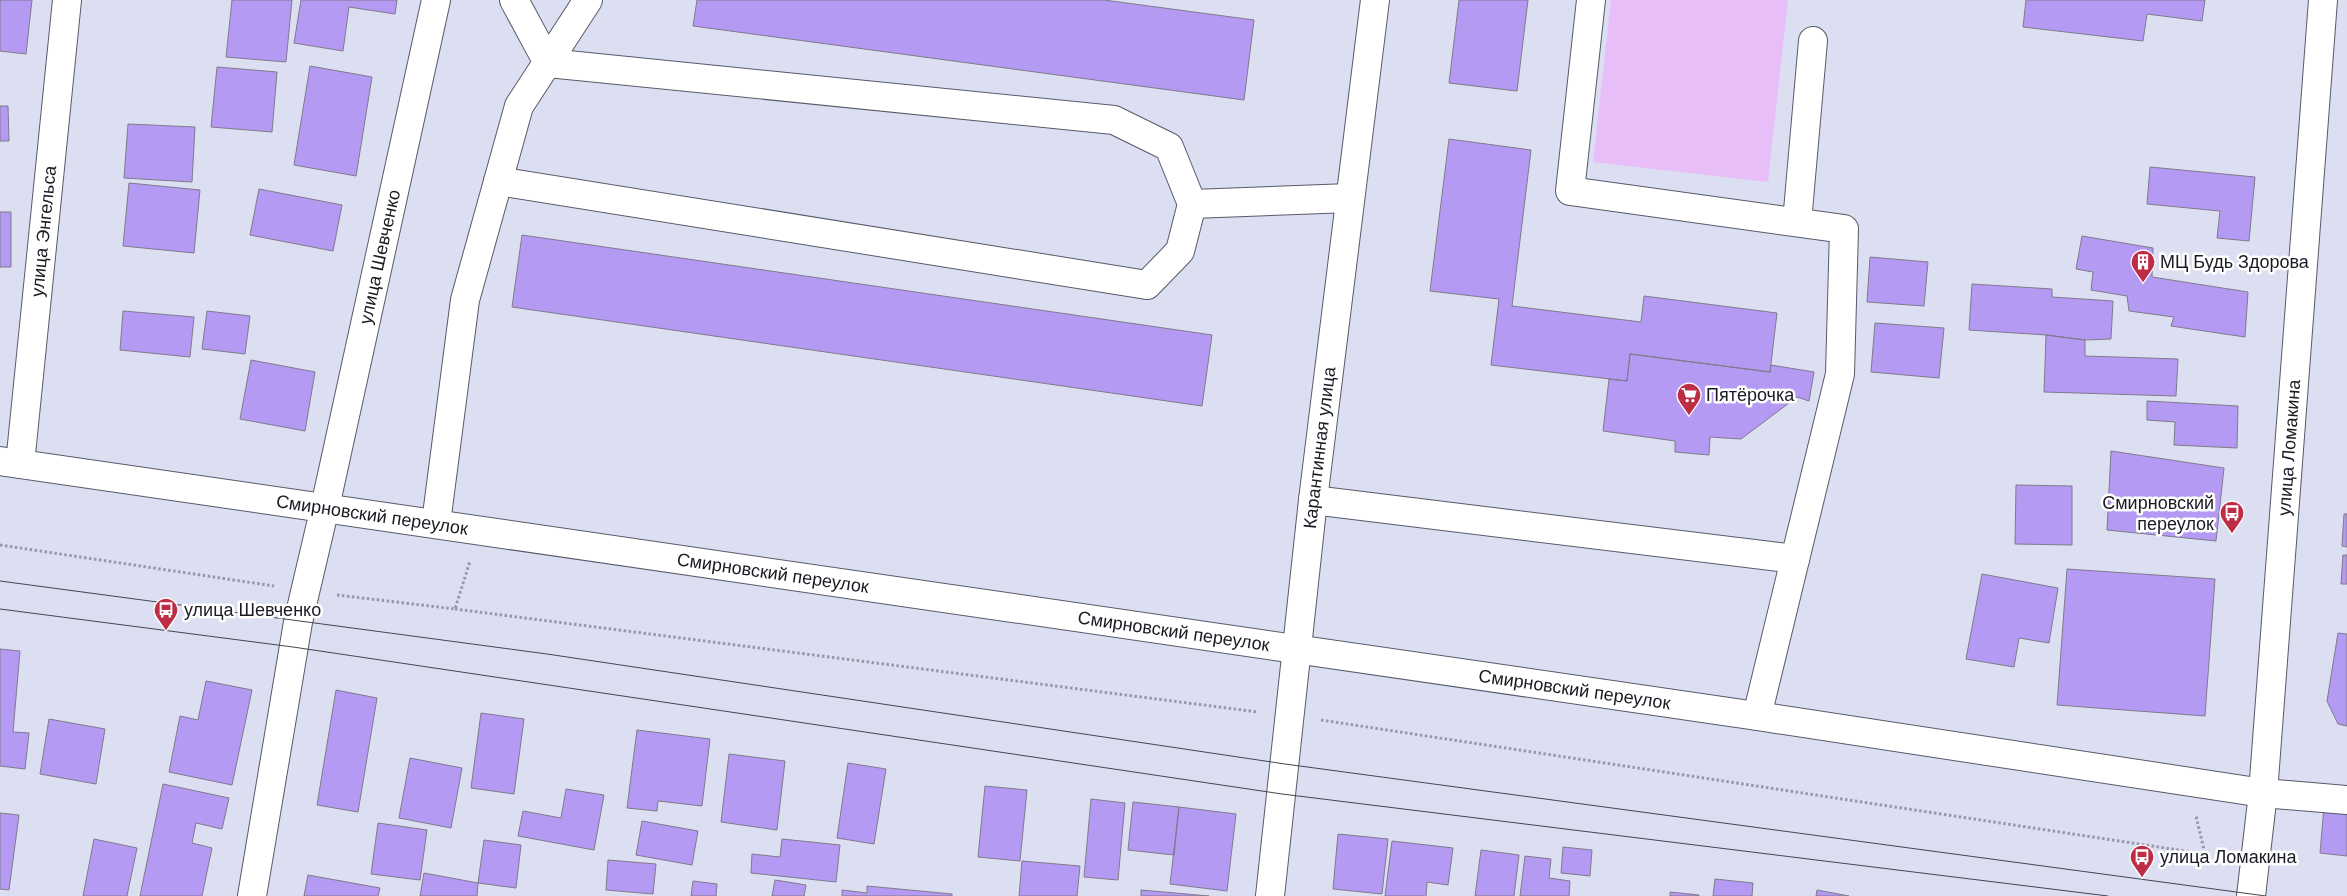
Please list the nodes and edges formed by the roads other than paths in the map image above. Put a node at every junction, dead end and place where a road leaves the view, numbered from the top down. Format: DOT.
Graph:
graph roads {
  1 [pos="67,0"];
  2 [pos="436,0"];
  3 [pos="514,0"];
  4 [pos="588,0"];
  5 [pos="1375,0"];
  6 [pos="1591,0"];
  7 [pos="2323,0"];
  8 [pos="1813,41"];
  9 [pos="548,63"];
  10 [pos="498,182"];
  11 [pos="1350,198"];
  12 [pos="1192,204"];
  13 [pos="1797,222"];
  14 [pos="10,462"];
  15 [pos="1313,500"];
  16 [pos="325,507"];
  17 [pos="436,523"];
  18 [pos="1795,559"];
  19 [pos="1298,649"];
  20 [pos="1757,716"];
  21 [pos="2263,793"];
  22 [pos="2347,800"];
  23 [pos="252,896"];
  24 [pos="1270,896"];
  25 [pos="2251,896"];
  1 -- 14 [label="main road, улица Энгельса"];
  2 -- 16 [label="main road, улица Шевченко"];
  3 -- 9 [label="main road"];
  4 -- 9 [label="main road"];
  5 -- 11 [label="main road, Карантинная улица"];
  6 -- 13 [label="main road"];
  7 -- 21 [label="main road, улица Ломакина"];
  8 -- 13 [label="main road"];
  9 -- 10 [label="main road"];
  9 -- 12 [label="main road"];
  10 -- 12 [label="main road"];
  10 -- 17 [label="main road"];
  11 -- 12 [label="main road"];
  11 -- 15 [label="main road, Карантинная улица"];
  13 -- 18 [label="main road"];
  14 -- 16 [label="main road, Смирновский переулок"];
  15 -- 18 [label="main road"];
  15 -- 19 [label="main road, Карантинная улица"];
  16 -- 17 [label="main road, Смирновский переулок"];
  16 -- 23 [label="main road, улица Шевченко"];
  17 -- 19 [label="main road, Смирновский переулок"];
  18 -- 20 [label="main road"];
  19 -- 20 [label="main road, Смирновский переулок"];
  19 -- 24 [label="main road, Карантинная улица"];
  20 -- 21 [label="main road, Смирновский переулок"];
  21 -- 22 [label="main road, Смирновский переулок"];
  21 -- 25 [label="main road, улица Ломакина"];
}
